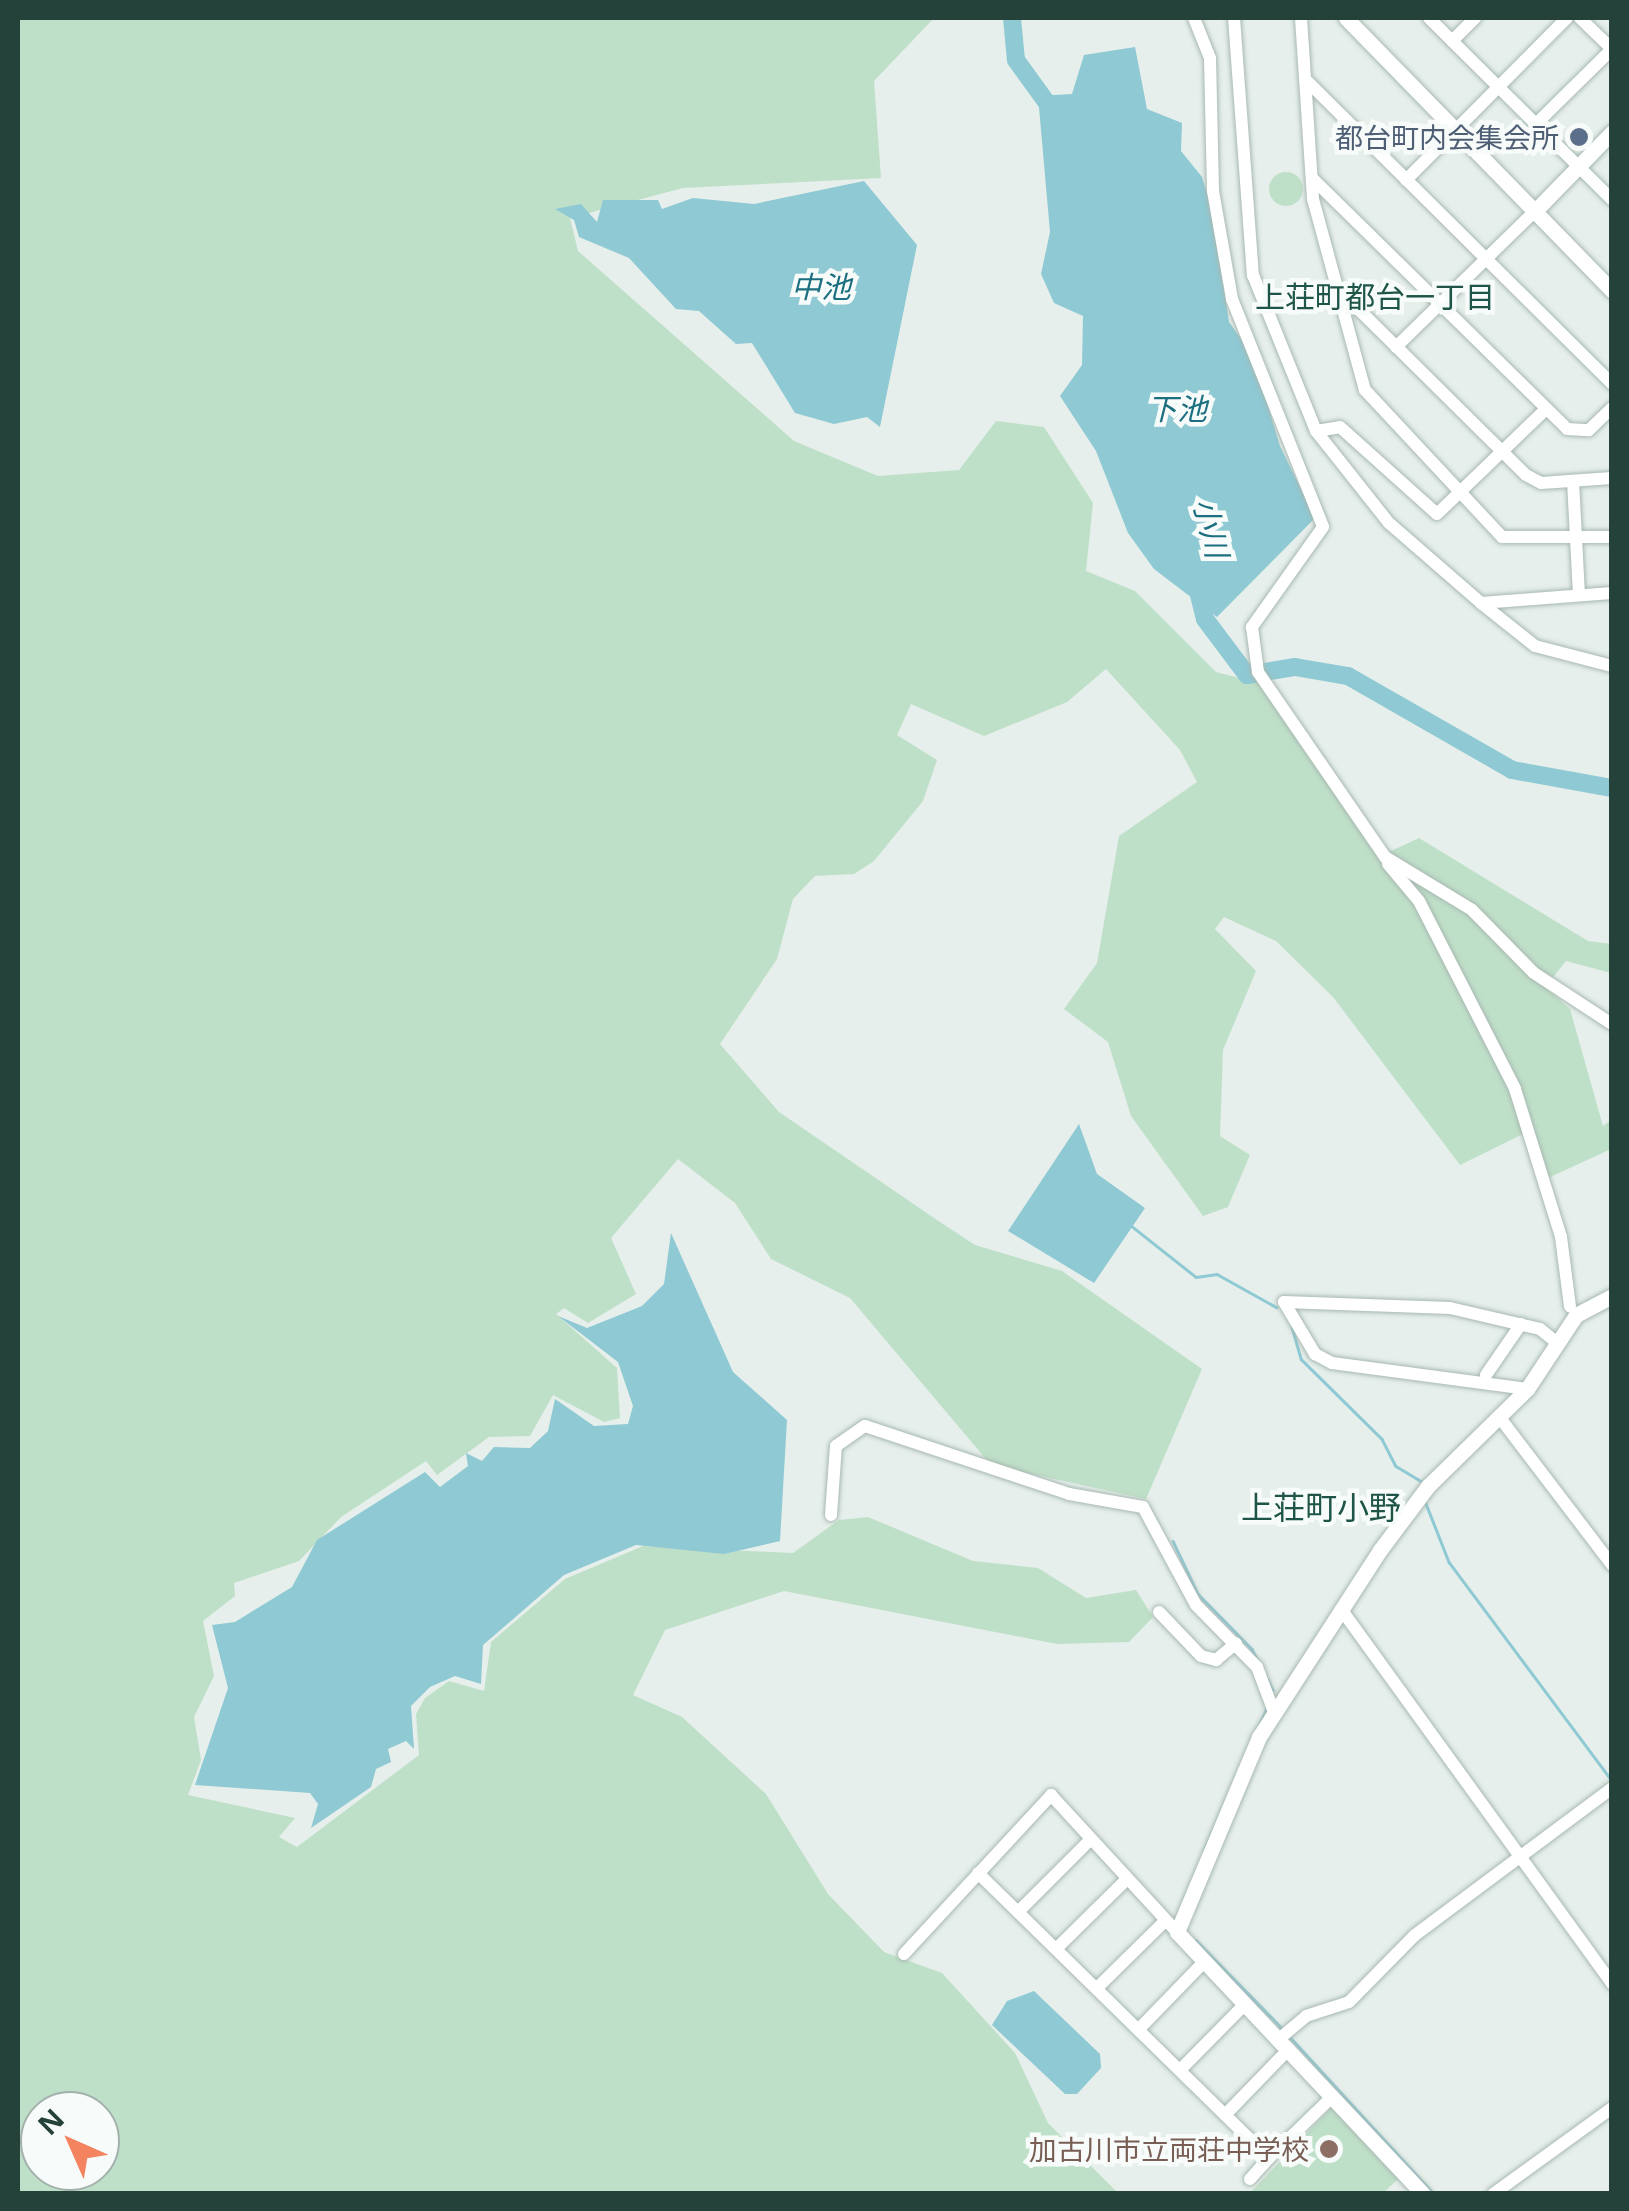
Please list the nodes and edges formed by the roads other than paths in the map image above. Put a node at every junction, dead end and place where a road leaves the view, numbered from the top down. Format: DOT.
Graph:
graph roads {
  1 [pos="1194,18"];
  2 [pos="1234,18"];
  3 [pos="1302,18"];
  4 [pos="1346,18"];
  5 [pos="1429,18"];
  6 [pos="1475,18"];
  7 [pos="1567,18"];
  8 [pos="1580,18"];
  9 [pos="1452,41"];
  10 [pos="1305,79"];
  11 [pos="1499,86"];
  12 [pos="1536,124"];
  13 [pos="1452,132"];
  14 [pos="1612,132"];
  15 [pos="1579,166"];
  16 [pos="1313,179"];
  17 [pos="1406,180"];
  18 [pos="1612,200"];
  19 [pos="1533,213"];
  20 [pos="1484,258"];
  21 [pos="1337,288"];
  22 [pos="1612,291"];
  23 [pos="1439,302"];
  24 [pos="1396,347"];
  25 [pos="1612,384"];
  26 [pos="1612,408"];
  27 [pos="1544,411"];
  28 [pos="1316,431"];
  29 [pos="1504,452"];
  30 [pos="1612,478"];
  31 [pos="1573,481"];
  32 [pos="1460,494"];
  33 [pos="1612,537"];
  34 [pos="1577,539"];
  35 [pos="1612,593"];
  36 [pos="1579,595"];
  37 [pos="1480,603"];
  38 [pos="1612,666"];
  39 [pos="1385,857"];
  40 [pos="1612,1024"];
  41 [pos="1612,1296"];
  42 [pos="1570,1306"];
  43 [pos="1521,1324"];
  44 [pos="1558,1343"];
  45 [pos="1327,1361"];
  46 [pos="1486,1375"];
  47 [pos="1522,1388"];
  48 [pos="1500,1418"];
  49 [pos="832,1516"];
  50 [pos="1612,1565"];
  51 [pos="1341,1609"];
  52 [pos="1159,1612"];
  53 [pos="1236,1644"];
  54 [pos="1274,1712"];
  55 [pos="1612,1788"];
  56 [pos="1090,1840"];
  57 [pos="1517,1858"];
  58 [pos="978,1873"];
  59 [pos="1124,1880"];
  60 [pos="1018,1912"];
  61 [pos="1170,1928"];
  62 [pos="1056,1948"];
  63 [pos="904,1954"];
  64 [pos="1204,1962"];
  65 [pos="1612,1984"];
  66 [pos="1097,1988"];
  67 [pos="1244,2005"];
  68 [pos="1138,2029"];
  69 [pos="1284,2044"];
  70 [pos="1180,2070"];
  71 [pos="1334,2096"];
  72 [pos="1612,2108"];
  73 [pos="1225,2115"];
  74 [pos="1269,2158"];
  75 [pos="1250,2179"];
  76 [pos="1423,2194"];
  77 [pos="1493,2194"];
  1 -- 39 [label="street"];
  2 -- 28 [label="street"];
  3 -- 10 [label="street"];
  4 -- 13 [label="street"];
  5 -- 9 [label="street"];
  6 -- 9 [label="street"];
  7 -- 11 [label="street"];
  8 -- 12 [label="street"];
  9 -- 11 [label="street"];
  10 -- 16 [label="street"];
  10 -- 17 [label="street"];
  11 -- 12 [label="street"];
  11 -- 13 [label="street"];
  12 -- 15 [label="street"];
  13 -- 17 [label="street"];
  13 -- 19 [label="street"];
  14 -- 15 [label="street"];
  15 -- 18 [label="street"];
  15 -- 19 [label="street"];
  16 -- 21 [label="street"];
  16 -- 23 [label="street"];
  17 -- 20 [label="street"];
  19 -- 20 [label="street"];
  19 -- 22 [label="street"];
  20 -- 23 [label="street"];
  20 -- 25 [label="street"];
  21 -- 24 [label="street"];
  21 -- 32 [label="street"];
  23 -- 24 [label="street"];
  23 -- 27 [label="street"];
  24 -- 29 [label="street"];
  26 -- 27 [label="street"];
  27 -- 29 [label="street"];
  28 -- 32 [label="street"];
  28 -- 37 [label="street"];
  29 -- 31 [label="street"];
  29 -- 32 [label="street"];
  30 -- 31 [label="street"];
  31 -- 34 [label="street"];
  32 -- 34 [label="street"];
  33 -- 34 [label="street"];
  34 -- 36 [label="street"];
  35 -- 36 [label="street"];
  36 -- 37 [label="street"];
  37 -- 38 [label="street"];
  39 -- 40 [label="street"];
  39 -- 42 [label="street"];
  41 -- 44 [label="street"];
  43 -- 44 [label="street"];
  43 -- 45 [label="street"];
  43 -- 46 [label="street"];
  44 -- 47 [label="street"];
  45 -- 46 [label="street"];
  45 -- 47 [label="street"];
  46 -- 47 [label="street"];
  47 -- 48 [label="street"];
  48 -- 50 [label="street"];
  48 -- 51 [label="street"];
  49 -- 53 [label="street"];
  51 -- 54 [label="street"];
  51 -- 57 [label="street"];
  52 -- 53 [label="street"];
  53 -- 54 [label="street"];
  54 -- 61 [label="street"];
  55 -- 57 [label="street"];
  56 -- 58 [label="street"];
  56 -- 59 [label="street"];
  56 -- 60 [label="street"];
  57 -- 65 [label="street"];
  57 -- 69 [label="street"];
  58 -- 60 [label="street"];
  58 -- 63 [label="street"];
  59 -- 61 [label="street"];
  59 -- 62 [label="street"];
  60 -- 62 [label="street"];
  61 -- 64 [label="street"];
  61 -- 66 [label="street"];
  62 -- 66 [label="street"];
  64 -- 67 [label="street"];
  64 -- 68 [label="street"];
  66 -- 68 [label="street"];
  67 -- 69 [label="street"];
  67 -- 70 [label="street"];
  68 -- 70 [label="street"];
  69 -- 71 [label="street"];
  69 -- 73 [label="street"];
  70 -- 73 [label="street"];
  71 -- 74 [label="street"];
  71 -- 76 [label="street"];
  72 -- 77 [label="street"];
  73 -- 74 [label="street"];
  74 -- 75 [label="street"];
}
